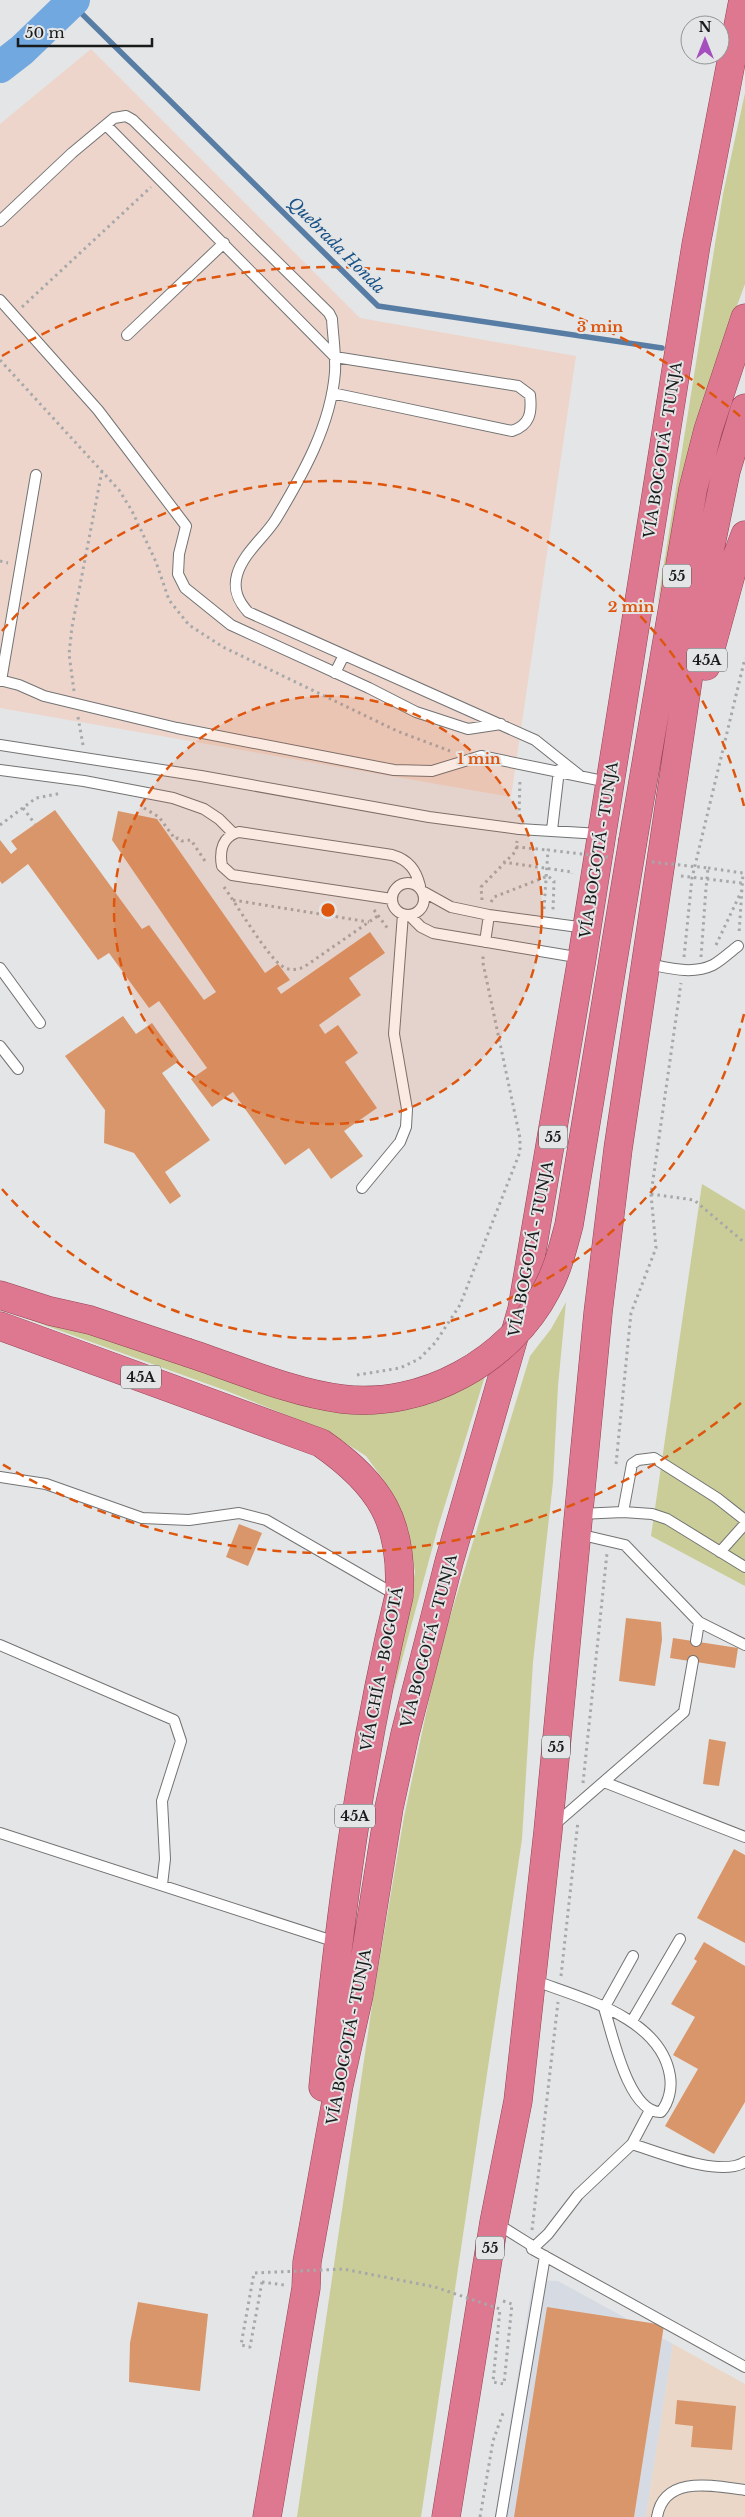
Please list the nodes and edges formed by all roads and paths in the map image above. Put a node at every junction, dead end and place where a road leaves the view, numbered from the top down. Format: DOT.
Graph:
graph roads {
  1 [pos="743,0"];
  2 [pos="106,125"];
  3 [pos="159,178"];
  4 [pos="0,220"];
  5 [pos="224,243"];
  6 [pos="0,300"];
  7 [pos="14,314"];
  8 [pos="745,318"];
  9 [pos="127,335"];
  10 [pos="335,357"];
  11 [pos="0,360"];
  12 [pos="332,393"];
  13 [pos="745,408"];
  14 [pos="102,470"];
  15 [pos="36,475"];
  16 [pos="745,535"];
  17 [pos="344,655"];
  18 [pos="335,673"];
  19 [pos="1,681"];
  20 [pos="76,704"];
  21 [pos="501,724"];
  22 [pos="0,745"];
  23 [pos="470,758"];
  24 [pos="85,759"];
  25 [pos="0,770"];
  26 [pos="559,770"];
  27 [pos="579,775"];
  28 [pos="84,781"];
  29 [pos="610,782"];
  30 [pos="674,786"];
  31 [pos="136,805"];
  32 [pos="23,808"];
  33 [pos="35,824"];
  34 [pos="0,825"];
  35 [pos="552,830"];
  36 [pos="233,833"];
  37 [pos="601,834"];
  38 [pos="548,850"];
  39 [pos="504,862"];
  40 [pos="708,868"];
  41 [pos="212,870"];
  42 [pos="660,874"];
  43 [pos="571,880"];
  44 [pos="742,883"];
  45 [pos="222,885"];
  46 [pos="706,888"];
  47 [pos="422,889"];
  48 [pos="742,890"];
  49 [pos="493,898"];
  50 [pos="232,900"];
  51 [pos="392,900"];
  52 [pos="544,909"];
  53 [pos="489,911"];
  54 [pos="406,915"];
  55 [pos="379,916"];
  56 [pos="369,922"];
  57 [pos="587,928"];
  58 [pos="485,942"];
  59 [pos="716,946"];
  60 [pos="738,946"];
  61 [pos="582,958"];
  62 [pos="706,959"];
  63 [pos="647,964"];
  64 [pos="0,968"];
  65 [pos="40,1023"];
  66 [pos="0,1046"];
  67 [pos="18,1070"];
  68 [pos="521,1148"];
  69 [pos="527,1149"];
  70 [pos="362,1188"];
  71 [pos="652,1194"];
  72 [pos="745,1243"];
  73 [pos="0,1284"];
  74 [pos="0,1295"];
  75 [pos="90,1320"];
  76 [pos="0,1326"];
  77 [pos="353,1375"];
  78 [pos="0,1477"];
  79 [pos="623,1512"];
  80 [pos="745,1520"];
  81 [pos="578,1524"];
  82 [pos="745,1524"];
  83 [pos="720,1552"];
  84 [pos="745,1567"];
  85 [pos="399,1596"];
  86 [pos="699,1622"];
  87 [pos="696,1642"];
  88 [pos="0,1645"];
  89 [pos="745,1645"];
  90 [pos="693,1661"];
  91 [pos="604,1782"];
  92 [pos="548,1831"];
  93 [pos="0,1833"];
  94 [pos="745,1838"];
  95 [pos="162,1885"];
  96 [pos="680,1939"];
  97 [pos="340,1943"];
  98 [pos="633,1956"];
  99 [pos="532,1979"];
  100 [pos="604,2008"];
  101 [pos="632,2021"];
  102 [pos="650,2110"];
  103 [pos="632,2144"];
  104 [pos="745,2162"];
  105 [pos="494,2222"];
  106 [pos="532,2249"];
  107 [pos="545,2256"];
  108 [pos="307,2262"];
  109 [pos="262,2282"];
  110 [pos="512,2304"];
  111 [pos="745,2367"];
  112 [pos="506,2406"];
  113 [pos="745,2490"];
  114 [pos="267,2517"];
  115 [pos="446,2517"];
  116 [pos="480,2517"];
  117 [pos="501,2517"];
  118 [pos="657,2517"];
  1 -- 29 [label="highway, VÍA BOGOTÁ - TUNJA / 55"];
  2 -- 3 [label="lane"];
  2 -- 4 [label="lane"];
  2 -- 10 [label="lane"];
  3 -- 5 [label="lane"];
  3 -- 7 [label="path"];
  5 -- 9 [label="lane"];
  5 -- 10 [label="lane"];
  6 -- 7 [label="lane"];
  7 -- 18 [label="lane"];
  8 -- 75 [label="highway, 55, bridge"];
  10 -- 12 [label="lane"];
  10 -- 12 [label="lane"];
  11 -- 14 [label="path"];
  12 -- 17 [label="lane"];
  13 -- 30 [label="highway, 55"];
  14 -- 20 [label="path"];
  14 -- 23 [label="path"];
  15 -- 19 [label="lane"];
  16 -- 30 [label="highway, 45A"];
  17 -- 18 [label="lane"];
  17 -- 21 [label="lane"];
  18 -- 21 [label="lane"];
  19 -- 20 [label="lane"];
  20 -- 23 [label="lane"];
  20 -- 24 [label="path"];
  21 -- 27 [label="lane"];
  22 -- 24 [label="lane"];
  23 -- 26 [label="lane"];
  24 -- 35 [label="lane"];
  25 -- 28 [label="lane"];
  26 -- 27 [label="lane"];
  26 -- 35 [label="lane"];
  27 -- 29 [label="lane"];
  28 -- 32 [label="path"];
  28 -- 36 [label="lane"];
  29 -- 37 [label="highway, VÍA BOGOTÁ - TUNJA / 55"];
  30 -- 42 [label="highway, 55"];
  31 -- 41 [label="path"];
  32 -- 33 [label="path"];
  32 -- 34 [label="path"];
  35 -- 37 [label="lane"];
  36 -- 47 [label="lane"];
  36 -- 51 [label="lane"];
  37 -- 57 [label="highway, VÍA BOGOTÁ - TUNJA / 55"];
  38 -- 39 [label="path"];
  39 -- 43 [label="path"];
  39 -- 53 [label="path"];
  40 -- 44 [label="path"];
  42 -- 44 [label="path"];
  42 -- 63 [label="highway, 55"];
  44 -- 48 [label="path"];
  45 -- 50 [label="path"];
  46 -- 62 [label="path"];
  47 -- 51 [label="lane"];
  47 -- 53 [label="lane"];
  47 -- 54 [label="lane"];
  48 -- 59 [label="path"];
  48 -- 60 [label="path"];
  49 -- 52 [label="path"];
  50 -- 56 [label="path"];
  50 -- 56 [label="path"];
  51 -- 54 [label="lane"];
  53 -- 57 [label="lane"];
  53 -- 58 [label="lane"];
  54 -- 58 [label="lane"];
  54 -- 70 [label="lane"];
  55 -- 56 [label="path"];
  57 -- 61 [label="highway, VÍA BOGOTÁ - TUNJA / 55"];
  58 -- 61 [label="lane"];
  58 -- 68 [label="path"];
  60 -- 63 [label="lane"];
  61 -- 108 [label="highway, VÍA BOGOTÁ - TUNJA / 55"];
  63 -- 81 [label="highway, 55"];
  64 -- 65 [label="lane"];
  66 -- 67 [label="lane"];
  68 -- 69 [label="path"];
  68 -- 77 [label="path"];
  71 -- 72 [label="path"];
  73 -- 75 [label="highway"];
  74 -- 75 [label="highway"];
  76 -- 85 [label="highway, VÍA CHÍA - BOGOTÁ / 45A"];
  78 -- 85 [label="lane"];
  79 -- 80 [label="lane"];
  79 -- 81 [label="lane"];
  79 -- 83 [label="lane"];
  81 -- 86 [label="lane"];
  81 -- 92 [label="highway, 55"];
  82 -- 83 [label="lane"];
  83 -- 84 [label="lane"];
  85 -- 97 [label="highway, VÍA CHÍA - BOGOTÁ / 45A"];
  86 -- 87 [label="lane"];
  86 -- 89 [label="lane"];
  88 -- 95 [label="lane"];
  90 -- 91 [label="lane"];
  91 -- 92 [label="lane"];
  91 -- 94 [label="lane"];
  92 -- 99 [label="highway, 55"];
  93 -- 95 [label="lane"];
  95 -- 97 [label="lane"];
  96 -- 101 [label="lane"];
  97 -- 108 [label="highway, VÍA CHÍA - BOGOTÁ / 45A"];
  98 -- 100 [label="lane"];
  99 -- 100 [label="lane"];
  99 -- 105 [label="highway, 55"];
  100 -- 101 [label="lane"];
  100 -- 102 [label="lane"];
  101 -- 102 [label="lane"];
  102 -- 103 [label="lane"];
  103 -- 104 [label="lane"];
  103 -- 106 [label="lane"];
  105 -- 106 [label="lane"];
  105 -- 115 [label="highway, 55"];
  106 -- 107 [label="lane"];
  107 -- 111 [label="lane"];
  107 -- 117 [label="lane"];
  108 -- 114 [label="highway, VÍA BOGOTÁ - TUNJA / 55"];
  109 -- 110 [label="path, bridge"];
  112 -- 116 [label="path"];
  113 -- 118 [label="lane"];
}
